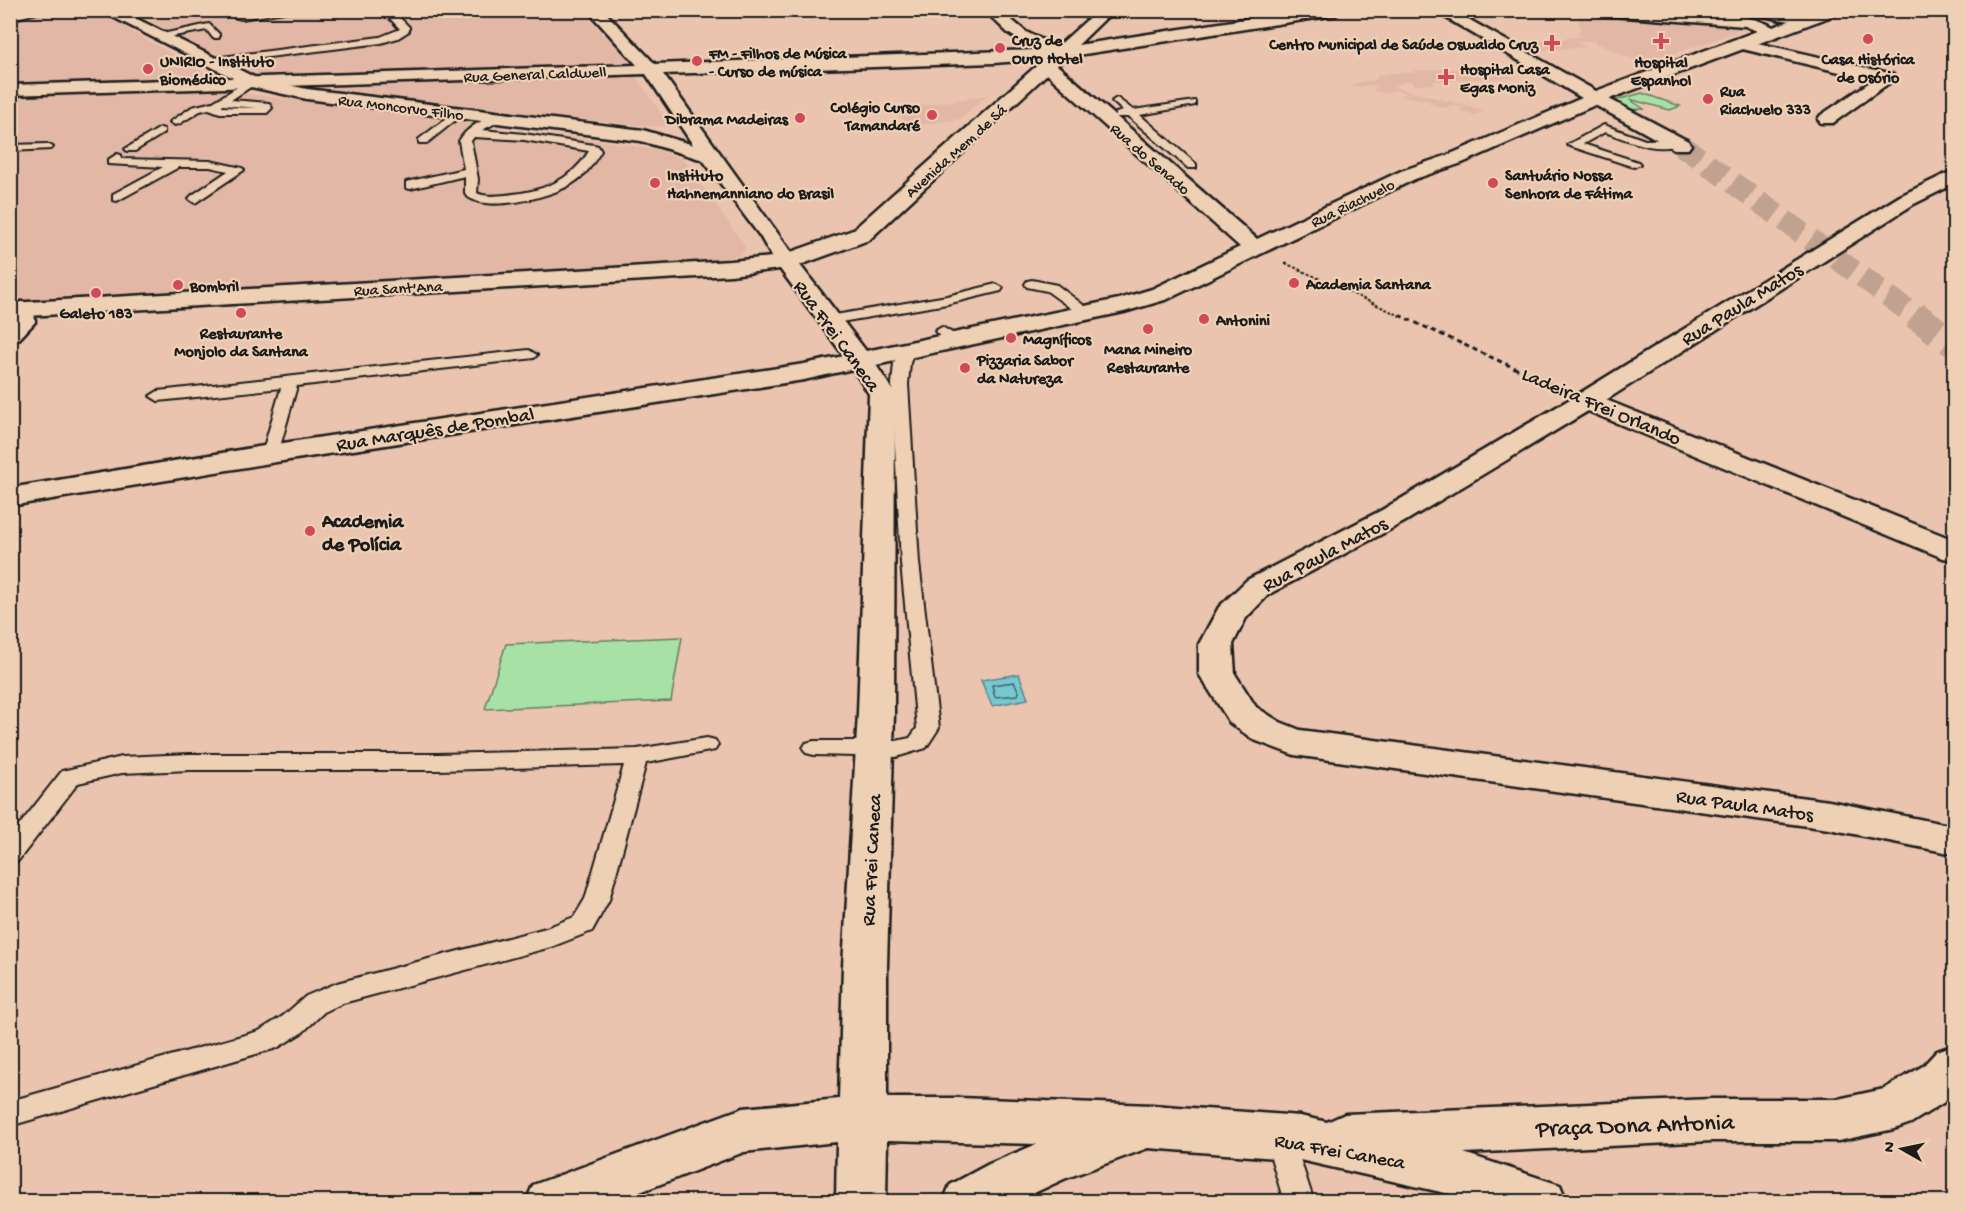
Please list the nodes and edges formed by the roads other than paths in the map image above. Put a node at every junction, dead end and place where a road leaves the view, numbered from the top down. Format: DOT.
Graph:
graph roads {
  1 [pos="44,10"];
  2 [pos="106,10"];
  3 [pos="292,10"];
  4 [pos="386,10"];
  5 [pos="594,10"];
  6 [pos="991,10"];
  7 [pos="1107,10"];
  8 [pos="1336,10"];
  9 [pos="1440,10"];
  10 [pos="1599,10"];
  11 [pos="1835,10"];
  12 [pos="236,11"];
  13 [pos="1757,11"];
  14 [pos="10,16"];
  15 [pos="251,16"];
  16 [pos="1818,17"];
  17 [pos="1733,20"];
  18 [pos="219,25"];
  19 [pos="158,36"];
  20 [pos="216,36"];
  21 [pos="1762,36"];
  22 [pos="1740,44"];
  23 [pos="1054,59"];
  24 [pos="207,62"];
  25 [pos="651,69"];
  26 [pos="1554,77"];
  27 [pos="251,82"];
  28 [pos="10,90"];
  29 [pos="1596,99"];
  30 [pos="1117,101"];
  31 [pos="1191,103"];
  32 [pos="458,113"];
  33 [pos="1129,114"];
  34 [pos="498,118"];
  35 [pos="1105,118"];
  36 [pos="1827,119"];
  37 [pos="175,122"];
  38 [pos="160,131"];
  39 [pos="471,133"];
  40 [pos="618,133"];
  41 [pos="423,141"];
  42 [pos="1644,143"];
  43 [pos="1678,143"];
  44 [pos="47,147"];
  45 [pos="10,148"];
  46 [pos="594,148"];
  47 [pos="131,149"];
  48 [pos="1177,154"];
  49 [pos="710,156"];
  50 [pos="117,157"];
  51 [pos="1151,158"];
  52 [pos="1613,158"];
  53 [pos="1634,164"];
  54 [pos="174,165"];
  55 [pos="1192,166"];
  56 [pos="470,171"];
  57 [pos="1408,175"];
  58 [pos="1954,176"];
  59 [pos="410,185"];
  60 [pos="117,197"];
  61 [pos="195,200"];
  62 [pos="1255,249"];
  63 [pos="786,262"];
  64 [pos="1032,284"];
  65 [pos="996,288"];
  66 [pos="901,308"];
  67 [pos="16,310"];
  68 [pos="1088,314"];
  69 [pos="924,315"];
  70 [pos="829,320"];
  71 [pos="10,334"];
  72 [pos="907,351"];
  73 [pos="529,355"];
  74 [pos="861,360"];
  75 [pos="290,382"];
  76 [pos="158,396"];
  77 [pos="1586,401"];
  78 [pos="270,454"];
  79 [pos="10,497"];
  80 [pos="1954,550"];
  81 [pos="707,745"];
  82 [pos="814,748"];
  83 [pos="875,750"];
  84 [pos="637,757"];
  85 [pos="1954,840"];
  86 [pos="10,855"];
  87 [pos="1954,1065"];
  88 [pos="10,1114"];
  89 [pos="863,1119"];
  90 [pos="1152,1127"];
  91 [pos="1290,1138"];
  92 [pos="551,1202"];
  93 [pos="861,1202"];
  94 [pos="968,1202"];
  95 [pos="1299,1202"];
  96 [pos="1542,1202"];
  1 -- 14 [label="lane"];
  2 -- 19 [label="street, Rua Moncorvo Filho"];
  3 -- 15 [label="lane"];
  4 -- 24 [label="lane"];
  5 -- 25 [label="street, Rua Frei Caneca"];
  6 -- 23 [label="street, Rua do Senado"];
  7 -- 23 [label="street, Avenida Mem de Sá"];
  8 -- 23 [label="street, Rua General Caldwell"];
  9 -- 26 [label="street"];
  10 -- 17 [label="street"];
  11 -- 16 [label="street, Rua Riachuelo"];
  12 -- 15 [label="lane"];
  13 -- 16 [label="street"];
  13 -- 17 [label="street"];
  15 -- 18 [label="lane"];
  16 -- 21 [label="street, Rua Riachuelo"];
  17 -- 21 [label="street"];
  18 -- 19 [label="lane"];
  18 -- 20 [label="lane"];
  19 -- 24 [label="street, Rua Moncorvo Filho"];
  21 -- 22 [label="street, Rua Riachuelo"];
  22 -- 29 [label="street, Rua Riachuelo"];
  22 -- 36 [label="street"];
  23 -- 25 [label="street, Rua General Caldwell"];
  23 -- 35 [label="street, Rua do Senado"];
  23 -- 63 [label="street, Avenida Mem de Sá"];
  24 -- 27 [label="street, Rua Moncorvo Filho"];
  25 -- 27 [label="street, Rua General Caldwell"];
  25 -- 49 [label="street, Rua Frei Caneca"];
  26 -- 29 [label="street"];
  26 -- 57 [label="street"];
  27 -- 28 [label="street, Rua General Caldwell"];
  27 -- 32 [label="street, Rua Moncorvo Filho"];
  27 -- 37 [label="lane"];
  29 -- 43 [label="street"];
  29 -- 57 [label="street, Rua Riachuelo"];
  30 -- 33 [label="lane"];
  31 -- 33 [label="lane"];
  32 -- 34 [label="street, Rua Moncorvo Filho"];
  32 -- 41 [label="lane"];
  33 -- 35 [label="lane"];
  33 -- 48 [label="lane"];
  34 -- 39 [label="lane"];
  34 -- 40 [label="street, Rua Moncorvo Filho"];
  35 -- 51 [label="street, Rua do Senado"];
  38 -- 47 [label="lane"];
  39 -- 46 [label="lane"];
  39 -- 56 [label="lane"];
  40 -- 46 [label="lane"];
  40 -- 49 [label="street, Rua Moncorvo Filho"];
  42 -- 43 [label="lane"];
  42 -- 52 [label="lane"];
  42 -- 52 [label="lane"];
  44 -- 45 [label="lane"];
  46 -- 56 [label="lane"];
  48 -- 51 [label="lane"];
  48 -- 55 [label="lane"];
  49 -- 63 [label="street, Rua Frei Caneca"];
  50 -- 54 [label="lane"];
  51 -- 62 [label="street, Rua do Senado"];
  52 -- 53 [label="lane"];
  54 -- 60 [label="lane"];
  54 -- 61 [label="lane"];
  56 -- 59 [label="lane"];
  57 -- 62 [label="street, Rua Riachuelo"];
  58 -- 77 [label="street, Rua Paula Matos"];
  62 -- 68 [label="street, Rua Riachuelo"];
  63 -- 67 [label="street, Rua Sant'Ana"];
  63 -- 70 [label="street, Rua Frei Caneca"];
  64 -- 68 [label="lane"];
  65 -- 66 [label="lane"];
  66 -- 69 [label="lane"];
  66 -- 70 [label="lane"];
  67 -- 71 [label="street"];
  68 -- 72 [label="street, Rua Riachuelo"];
  70 -- 74 [label="street, Rua Frei Caneca"];
  72 -- 74 [label="street, Rua Riachuelo"];
  72 -- 83 [label="lane"];
  73 -- 75 [label="lane"];
  74 -- 78 [label="street, Rua Marquês de Pombal"];
  74 -- 83 [label="street, Rua Frei Caneca"];
  75 -- 76 [label="lane"];
  75 -- 78 [label="lane"];
  77 -- 80 [label="street, Ladeira Frei Orlando"];
  77 -- 85 [label="street, Rua Paula Matos"];
  78 -- 79 [label="street, Rua Marquês de Pombal"];
  81 -- 84 [label="lane"];
  82 -- 83 [label="lane"];
  83 -- 89 [label="street, Rua Frei Caneca"];
  84 -- 86 [label="lane"];
  84 -- 88 [label="lane"];
  87 -- 91 [label="street, Praça Dona Antonia"];
  89 -- 90 [label="street, Rua Frei Caneca"];
  89 -- 92 [label="street"];
  89 -- 93 [label="street"];
  90 -- 91 [label="street, Rua Frei Caneca"];
  90 -- 94 [label="street"];
  91 -- 95 [label="lane"];
  91 -- 96 [label="street, Rua Frei Caneca"];
}
